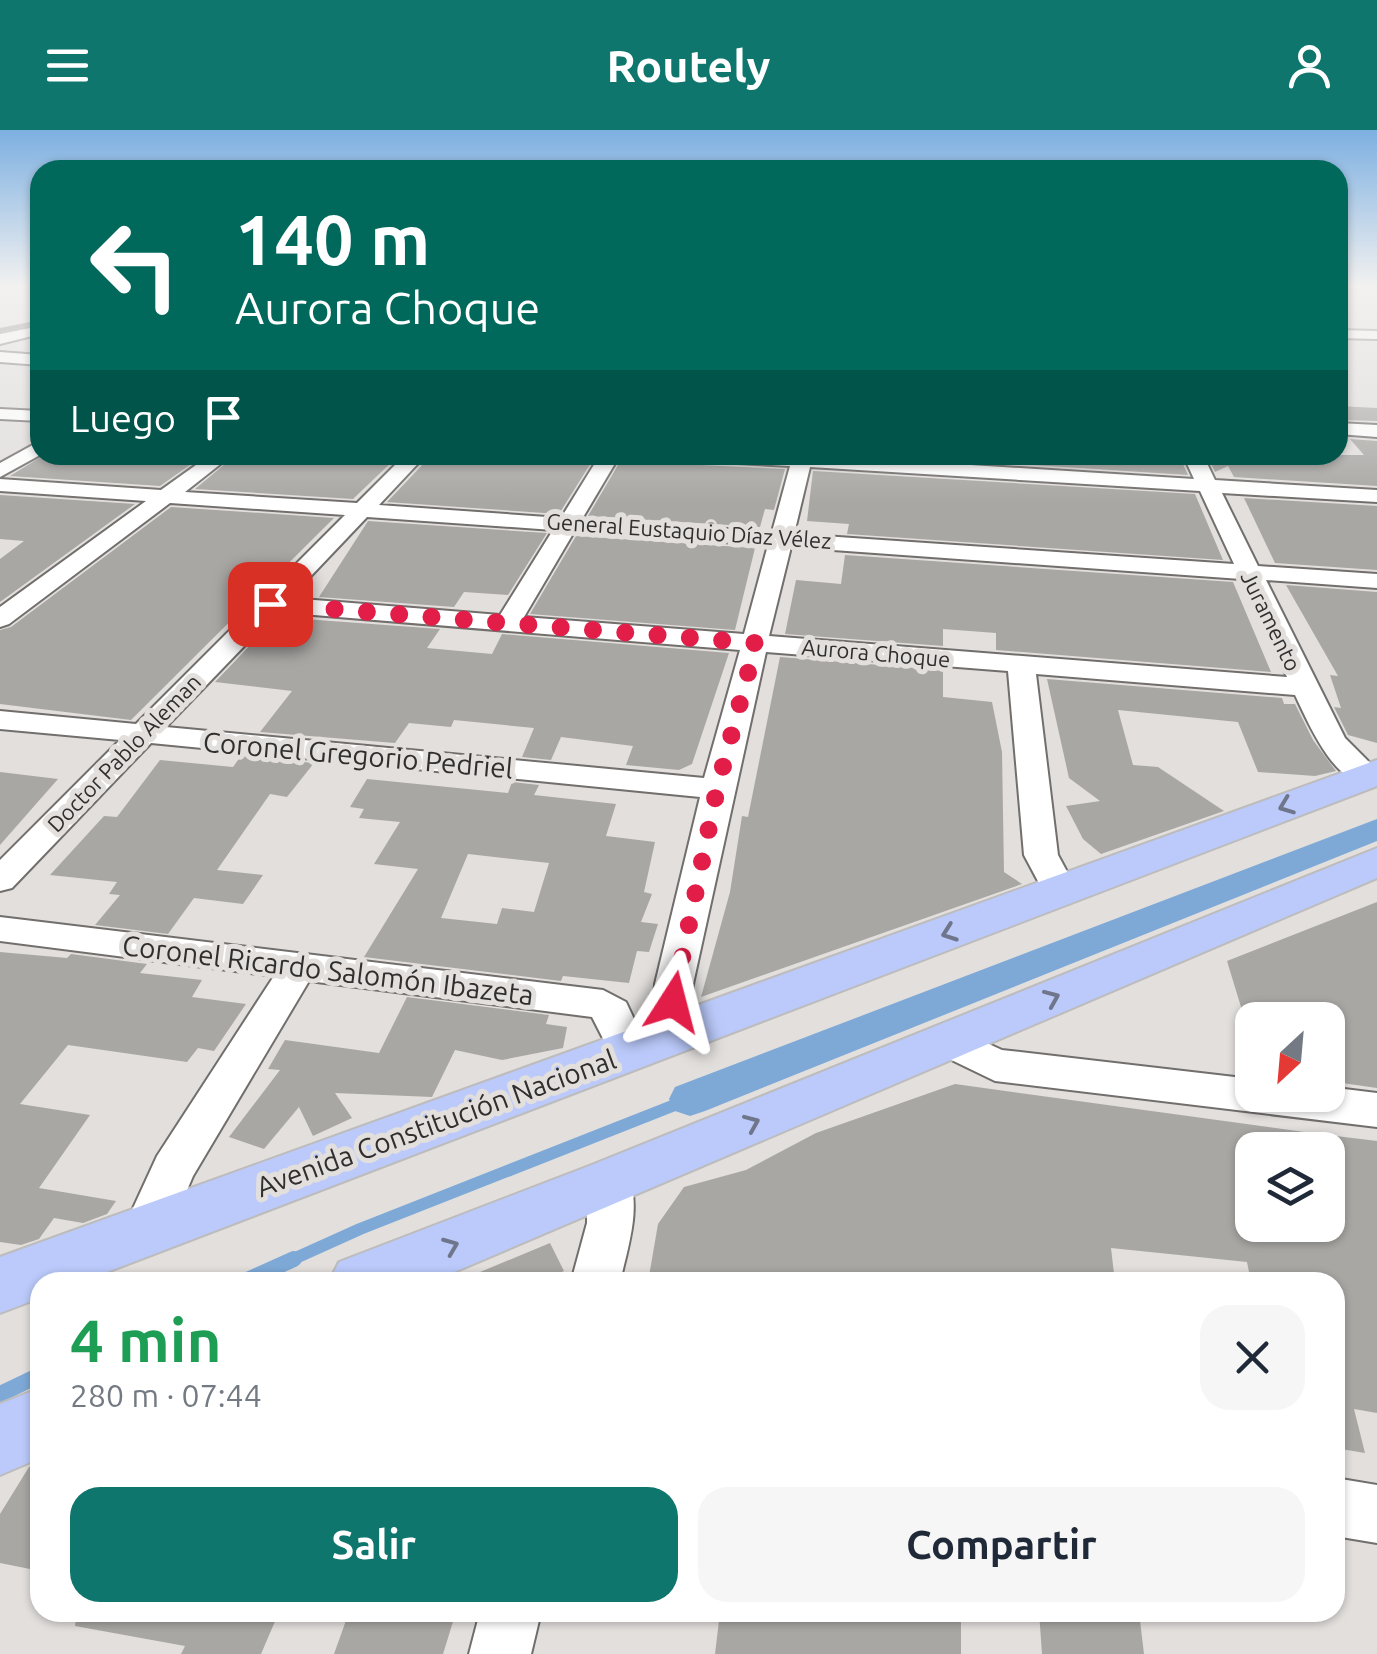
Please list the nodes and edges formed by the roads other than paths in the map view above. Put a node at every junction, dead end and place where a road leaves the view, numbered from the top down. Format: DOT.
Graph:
graph roads {
  1 [pos="0,414"];
  2 [pos="30,416"];
  3 [pos="1348,430"];
  4 [pos="1377,431"];
  5 [pos="30,453"];
  6 [pos="209,465"];
  7 [pos="406,465"];
  8 [pos="604,465"];
  9 [pos="800,465"];
  10 [pos="904,465"];
  11 [pos="1198,465"];
  12 [pos="0,470"];
  13 [pos="0,485"];
  14 [pos="1208,486"];
  15 [pos="1377,496"];
  16 [pos="166,497"];
  17 [pos="362,510"];
  18 [pos="566,523"];
  19 [pos="782,537"];
  20 [pos="1247,572"];
  21 [pos="1377,581"];
  22 [pos="270,604"];
  23 [pos="0,619"];
  24 [pos="506,624"];
  25 [pos="756,643"];
  26 [pos="1021,664"];
  27 [pos="1302,687"];
  28 [pos="0,720"];
  29 [pos="142,734"];
  30 [pos="1371,774"];
  31 [pos="717,789"];
  32 [pos="1371,872"];
  33 [pos="0,880"];
  34 [pos="1060,892"];
  35 [pos="0,930"];
  36 [pos="298,968"];
  37 [pos="684,1030"];
  38 [pos="949,1041"];
  39 [pos="630,1050"];
  40 [pos="1377,1110"];
  41 [pos="610,1183"];
  42 [pos="147,1230"];
  43 [pos="35,1272"];
  44 [pos="386,1272"];
  45 [pos="598,1272"];
  46 [pos="30,1274"];
  47 [pos="0,1285"];
  48 [pos="30,1427"];
  49 [pos="0,1441"];
  50 [pos="1345,1509"];
  51 [pos="1377,1514"];
  52 [pos="508,1622"];
  53 [pos="500,1654"];
  1 -- 2 [label="street"];
  3 -- 4 [label="street"];
  5 -- 12 [label="street"];
  6 -- 16 [label="street"];
  7 -- 17 [label="street, Doctor Pablo Aleman"];
  8 -- 18 [label="street"];
  9 -- 19 [label="street"];
  10 -- 14 [label="street"];
  11 -- 14 [label="street, Juramento"];
  13 -- 16 [label="street, General Eustaquio Díaz Vélez"];
  14 -- 15 [label="street"];
  14 -- 20 [label="street, Juramento"];
  16 -- 17 [label="street, General Eustaquio Díaz Vélez"];
  16 -- 23 [label="street"];
  17 -- 18 [label="street, General Eustaquio Díaz Vélez"];
  17 -- 22 [label="street, Doctor Pablo Aleman"];
  18 -- 19 [label="street, General Eustaquio Díaz Vélez"];
  18 -- 24 [label="street"];
  19 -- 20 [label="street, General Eustaquio Díaz Vélez"];
  19 -- 25 [label="street"];
  20 -- 21 [label="street, General Eustaquio Díaz Vélez"];
  20 -- 27 [label="street, Juramento"];
  22 -- 24 [label="street, Aurora Choque"];
  22 -- 29 [label="street, Doctor Pablo Aleman"];
  24 -- 25 [label="street, Aurora Choque"];
  25 -- 26 [label="street, Aurora Choque"];
  25 -- 31 [label="street"];
  26 -- 27 [label="street, Aurora Choque"];
  26 -- 34 [label="street"];
  27 -- 30 [label="street, Juramento"];
  28 -- 29 [label="street, Coronel Gregorio Pedriel"];
  29 -- 31 [label="street, Coronel Gregorio Pedriel"];
  29 -- 33 [label="street, Doctor Pablo Aleman"];
  30 -- 34 [label="main road, Avenida Constitución Nacional, one-way"];
  31 -- 37 [label="street"];
  38 -- 32 [label="main road, one-way"];
  34 -- 37 [label="main road, Avenida Constitución Nacional, one-way"];
  35 -- 36 [label="street, Coronel Ricardo Salomón Ibazeta"];
  36 -- 39 [label="street, Coronel Ricardo Salomón Ibazeta"];
  36 -- 42 [label="street"];
  37 -- 39 [label="main road, Avenida Constitución Nacional"];
  38 -- 40 [label="street"];
  41 -- 38 [label="main road, one-way"];
  39 -- 42 [label="main road, Avenida Constitución Nacional"];
  44 -- 41 [label="main road, one-way"];
  41 -- 45 [label="street"];
  42 -- 43 [label="main road, Avenida Constitución Nacional"];
  46 -- 47 [label="main road, Avenida Constitución Nacional"];
  48 -- 49 [label="main road"];
  50 -- 51 [label="street"];
  52 -- 53 [label="street"];
}
